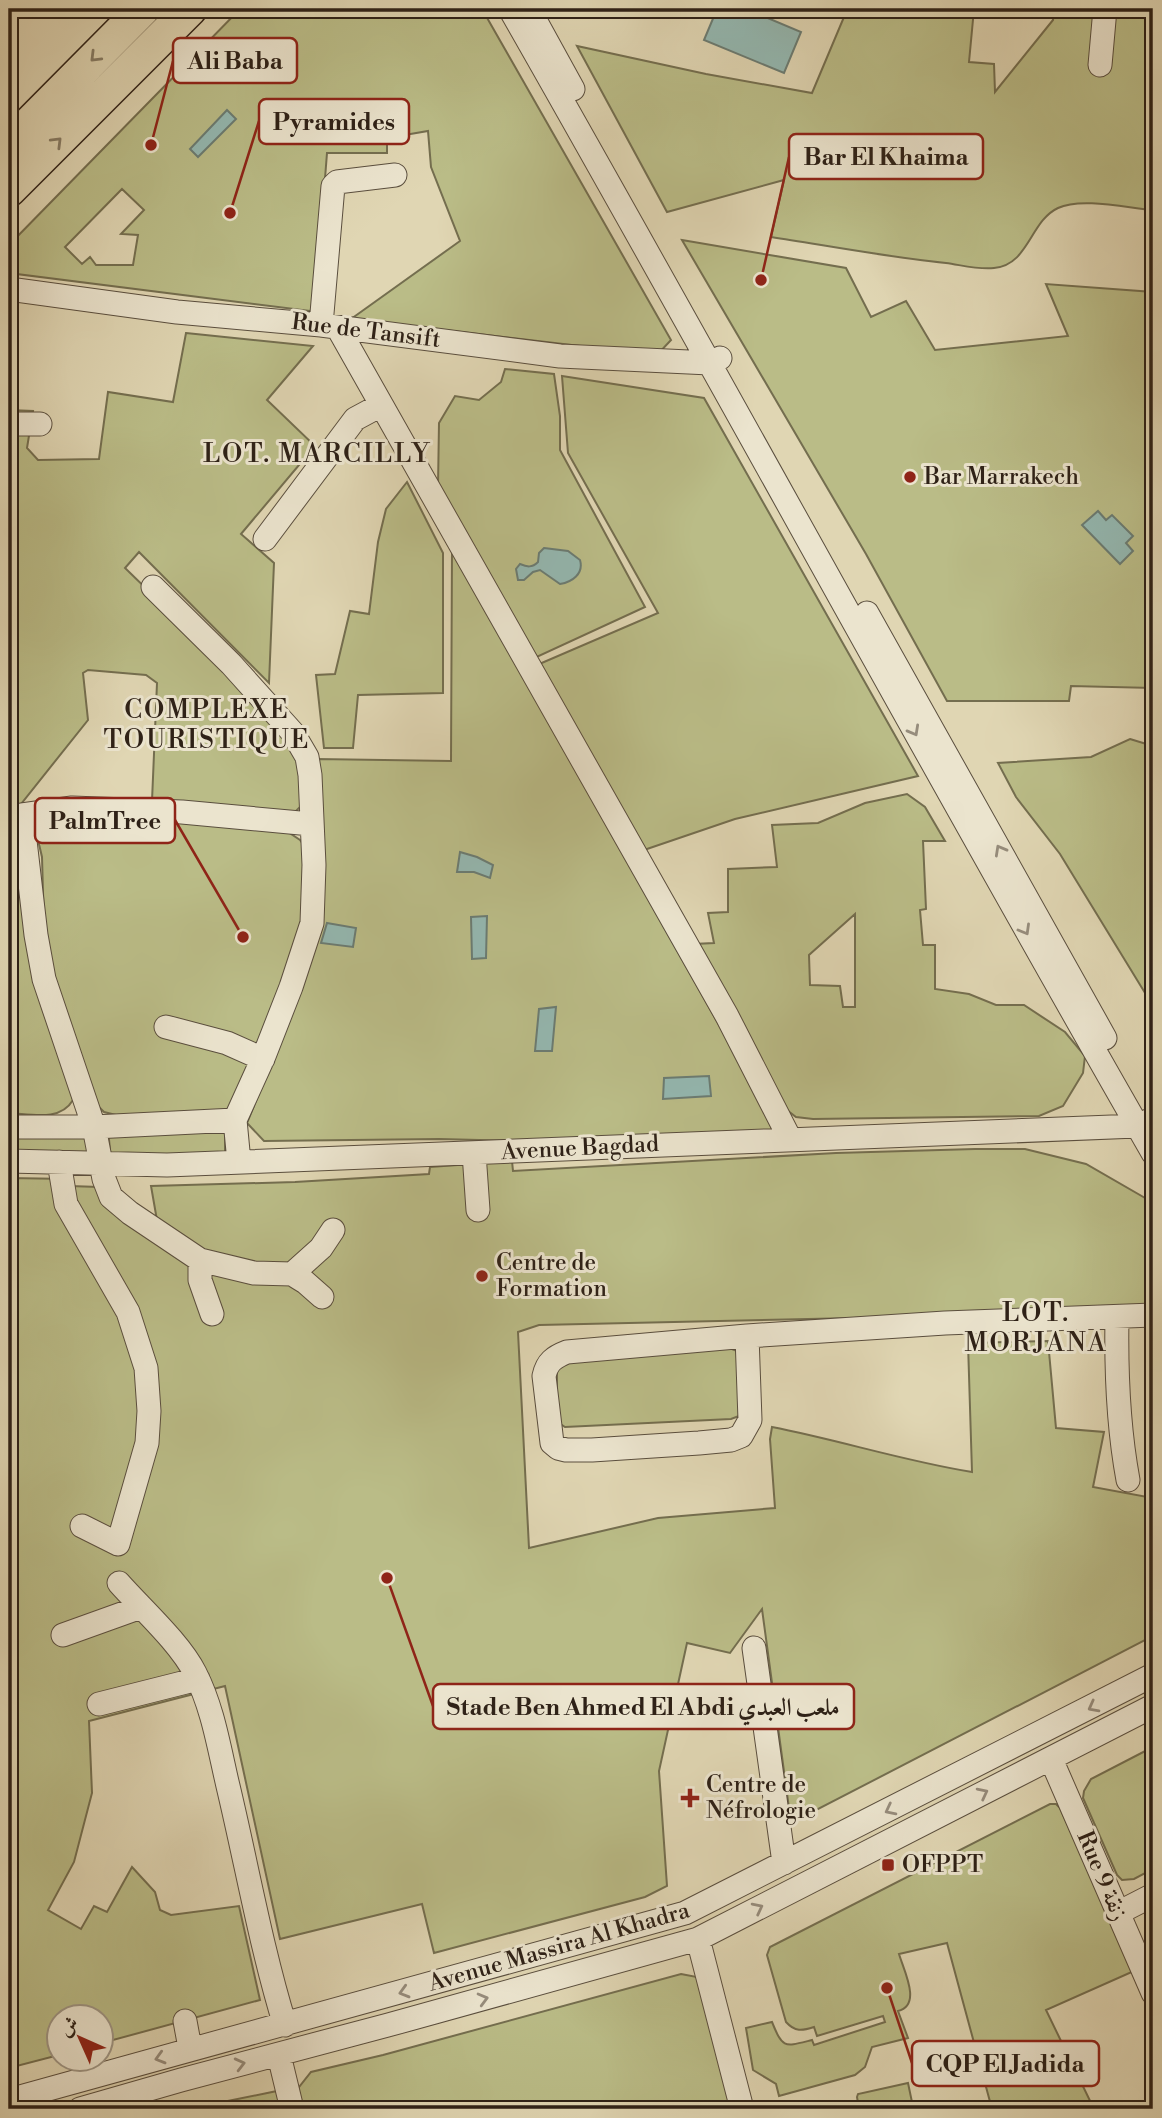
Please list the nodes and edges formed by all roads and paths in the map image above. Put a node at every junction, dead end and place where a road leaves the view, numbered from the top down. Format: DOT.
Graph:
graph roads {
  1 [pos="143,9"];
  2 [pos="190,9"];
  3 [pos="510,9"];
  4 [pos="529,9"];
  5 [pos="1105,9"];
  6 [pos="1100,65"];
  7 [pos="9,144"];
  8 [pos="395,175"];
  9 [pos="9,190"];
  10 [pos="9,289"];
  11 [pos="329,326"];
  12 [pos="716,360"];
  13 [pos="381,405"];
  14 [pos="9,424"];
  15 [pos="40,424"];
  16 [pos="265,539"];
  17 [pos="153,587"];
  18 [pos="15,817"];
  19 [pos="311,824"];
  20 [pos="166,1027"];
  21 [pos="263,1059"];
  22 [pos="235,1120"];
  23 [pos="1147,1123"];
  24 [pos="94,1126"];
  25 [pos="9,1127"];
  26 [pos="790,1139"];
  27 [pos="474,1153"];
  28 [pos="1153,1153"];
  29 [pos="9,1161"];
  30 [pos="59,1162"];
  31 [pos="239,1162"];
  32 [pos="102,1163"];
  33 [pos="478,1210"];
  34 [pos="333,1230"];
  35 [pos="200,1260"];
  36 [pos="292,1275"];
  37 [pos="322,1297"];
  38 [pos="212,1314"];
  39 [pos="1153,1315"];
  40 [pos="1117,1317"];
  41 [pos="747,1336"];
  42 [pos="1128,1480"];
  43 [pos="82,1526"];
  44 [pos="120,1583"];
  45 [pos="141,1607"];
  46 [pos="63,1635"];
  47 [pos="754,1648"];
  48 [pos="1153,1675"];
  49 [pos="198,1679"];
  50 [pos="99,1704"];
  51 [pos="1153,1706"];
  52 [pos="1051,1759"];
  53 [pos="784,1863"];
  54 [pos="1153,1895"];
  55 [pos="1118,1913"];
  56 [pos="698,1940"];
  57 [pos="1153,1993"];
  58 [pos="185,2021"];
  59 [pos="285,2025"];
  60 [pos="190,2048"];
  61 [pos="279,2055"];
  62 [pos="9,2100"];
  63 [pos="80,2109"];
  64 [pos="292,2109"];
  65 [pos="742,2109"];
  1 -- 7 [label="highway, one-way"];
  9 -- 2 [label="highway, one-way"];
  3 -- 12 [label="street"];
  4 -- 12 [label="street"];
  5 -- 6 [label="street"];
  8 -- 11 [label="street"];
  10 -- 11 [label="street, Rue de Tansift"];
  11 -- 12 [label="street, Rue de Tansift"];
  11 -- 13 [label="street"];
  12 -- 23 [label="street"];
  13 -- 16 [label="street"];
  13 -- 26 [label="street"];
  14 -- 15 [label="street"];
  17 -- 19 [label="street"];
  18 -- 19 [label="street"];
  18 -- 24 [label="street"];
  19 -- 21 [label="street"];
  20 -- 21 [label="street"];
  21 -- 22 [label="street"];
  22 -- 24 [label="street"];
  22 -- 31 [label="street"];
  23 -- 26 [label="street, Avenue Bagdad"];
  23 -- 28 [label="street"];
  24 -- 25 [label="street"];
  24 -- 32 [label="street"];
  26 -- 27 [label="street, Avenue Bagdad"];
  27 -- 31 [label="street, Avenue Bagdad"];
  27 -- 33 [label="street"];
  29 -- 30 [label="street, Avenue Bagdad"];
  30 -- 32 [label="street, Avenue Bagdad"];
  30 -- 43 [label="street"];
  31 -- 32 [label="street, Avenue Bagdad"];
  32 -- 35 [label="street"];
  34 -- 36 [label="street"];
  35 -- 36 [label="street"];
  35 -- 38 [label="street"];
  36 -- 37 [label="street"];
  39 -- 40 [label="street"];
  40 -- 41 [label="street"];
  40 -- 42 [label="street"];
  41 -- 41 [label="street"];
  44 -- 45 [label="street"];
  45 -- 46 [label="street"];
  45 -- 49 [label="street"];
  47 -- 53 [label="street"];
  48 -- 53 [label="street, Avenue Massira Al Khadra, one-way"];
  49 -- 50 [label="street"];
  49 -- 59 [label="street"];
  51 -- 52 [label="street, Avenue Massira Al Khadra"];
  52 -- 55 [label="street, Rue 9 زنقة"];
  56 -- 52 [label="street, Avenue Massira Al Khadra, one-way"];
  53 -- 59 [label="street, Avenue Massira Al Khadra, one-way"];
  54 -- 55 [label="street"];
  55 -- 57 [label="street, Rue 9 زنقة"];
  61 -- 56 [label="street, Avenue Massira Al Khadra, one-way"];
  56 -- 65 [label="street"];
  58 -- 60 [label="street"];
  59 -- 60 [label="street, Avenue Massira Al Khadra"];
  60 -- 62 [label="street, Avenue Massira Al Khadra, one-way"];
  63 -- 61 [label="street, Avenue Massira Al Khadra, one-way"];
  61 -- 64 [label="street"];
}
